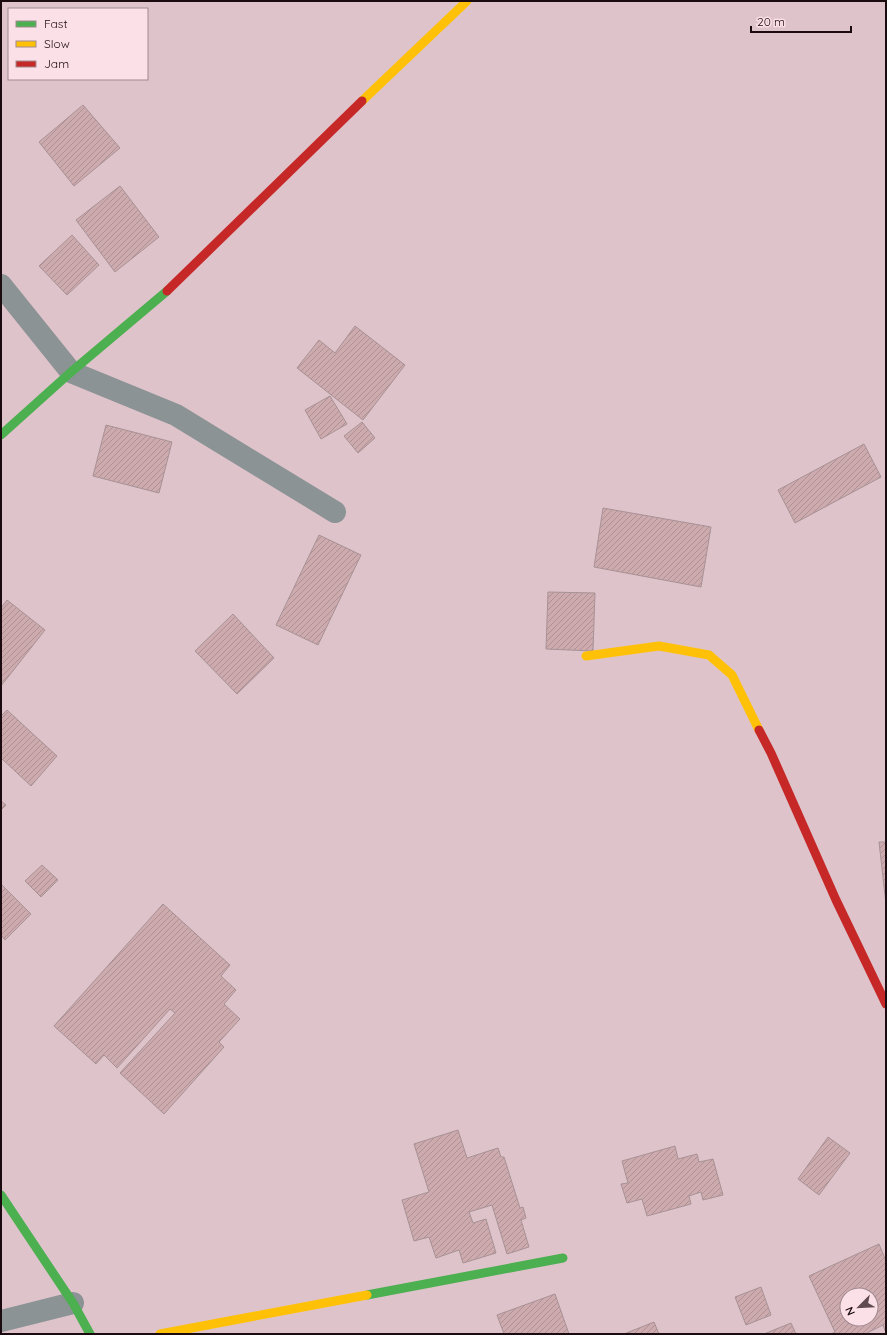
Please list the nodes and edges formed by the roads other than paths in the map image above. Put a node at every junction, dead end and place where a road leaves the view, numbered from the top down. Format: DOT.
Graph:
graph roads {
  1 [pos="467,1"];
  2 [pos="1,285"];
  3 [pos="71,372"];
  4 [pos="1,435"];
  5 [pos="335,512"];
  6 [pos="586,656"];
  7 [pos="886,1004"];
  8 [pos="1,1195"];
  9 [pos="563,1258"];
  10 [pos="73,1303"];
  11 [pos="1,1321"];
  12 [pos="90,1334"];
  13 [pos="160,1334"];
  1 -- 3 [label="street"];
  2 -- 3 [label="street"];
  3 -- 4 [label="street"];
  3 -- 5 [label="street"];
  6 -- 7 [label="street"];
  8 -- 10 [label="street"];
  9 -- 13 [label="street"];
  10 -- 11 [label="street"];
  10 -- 12 [label="street"];
}
